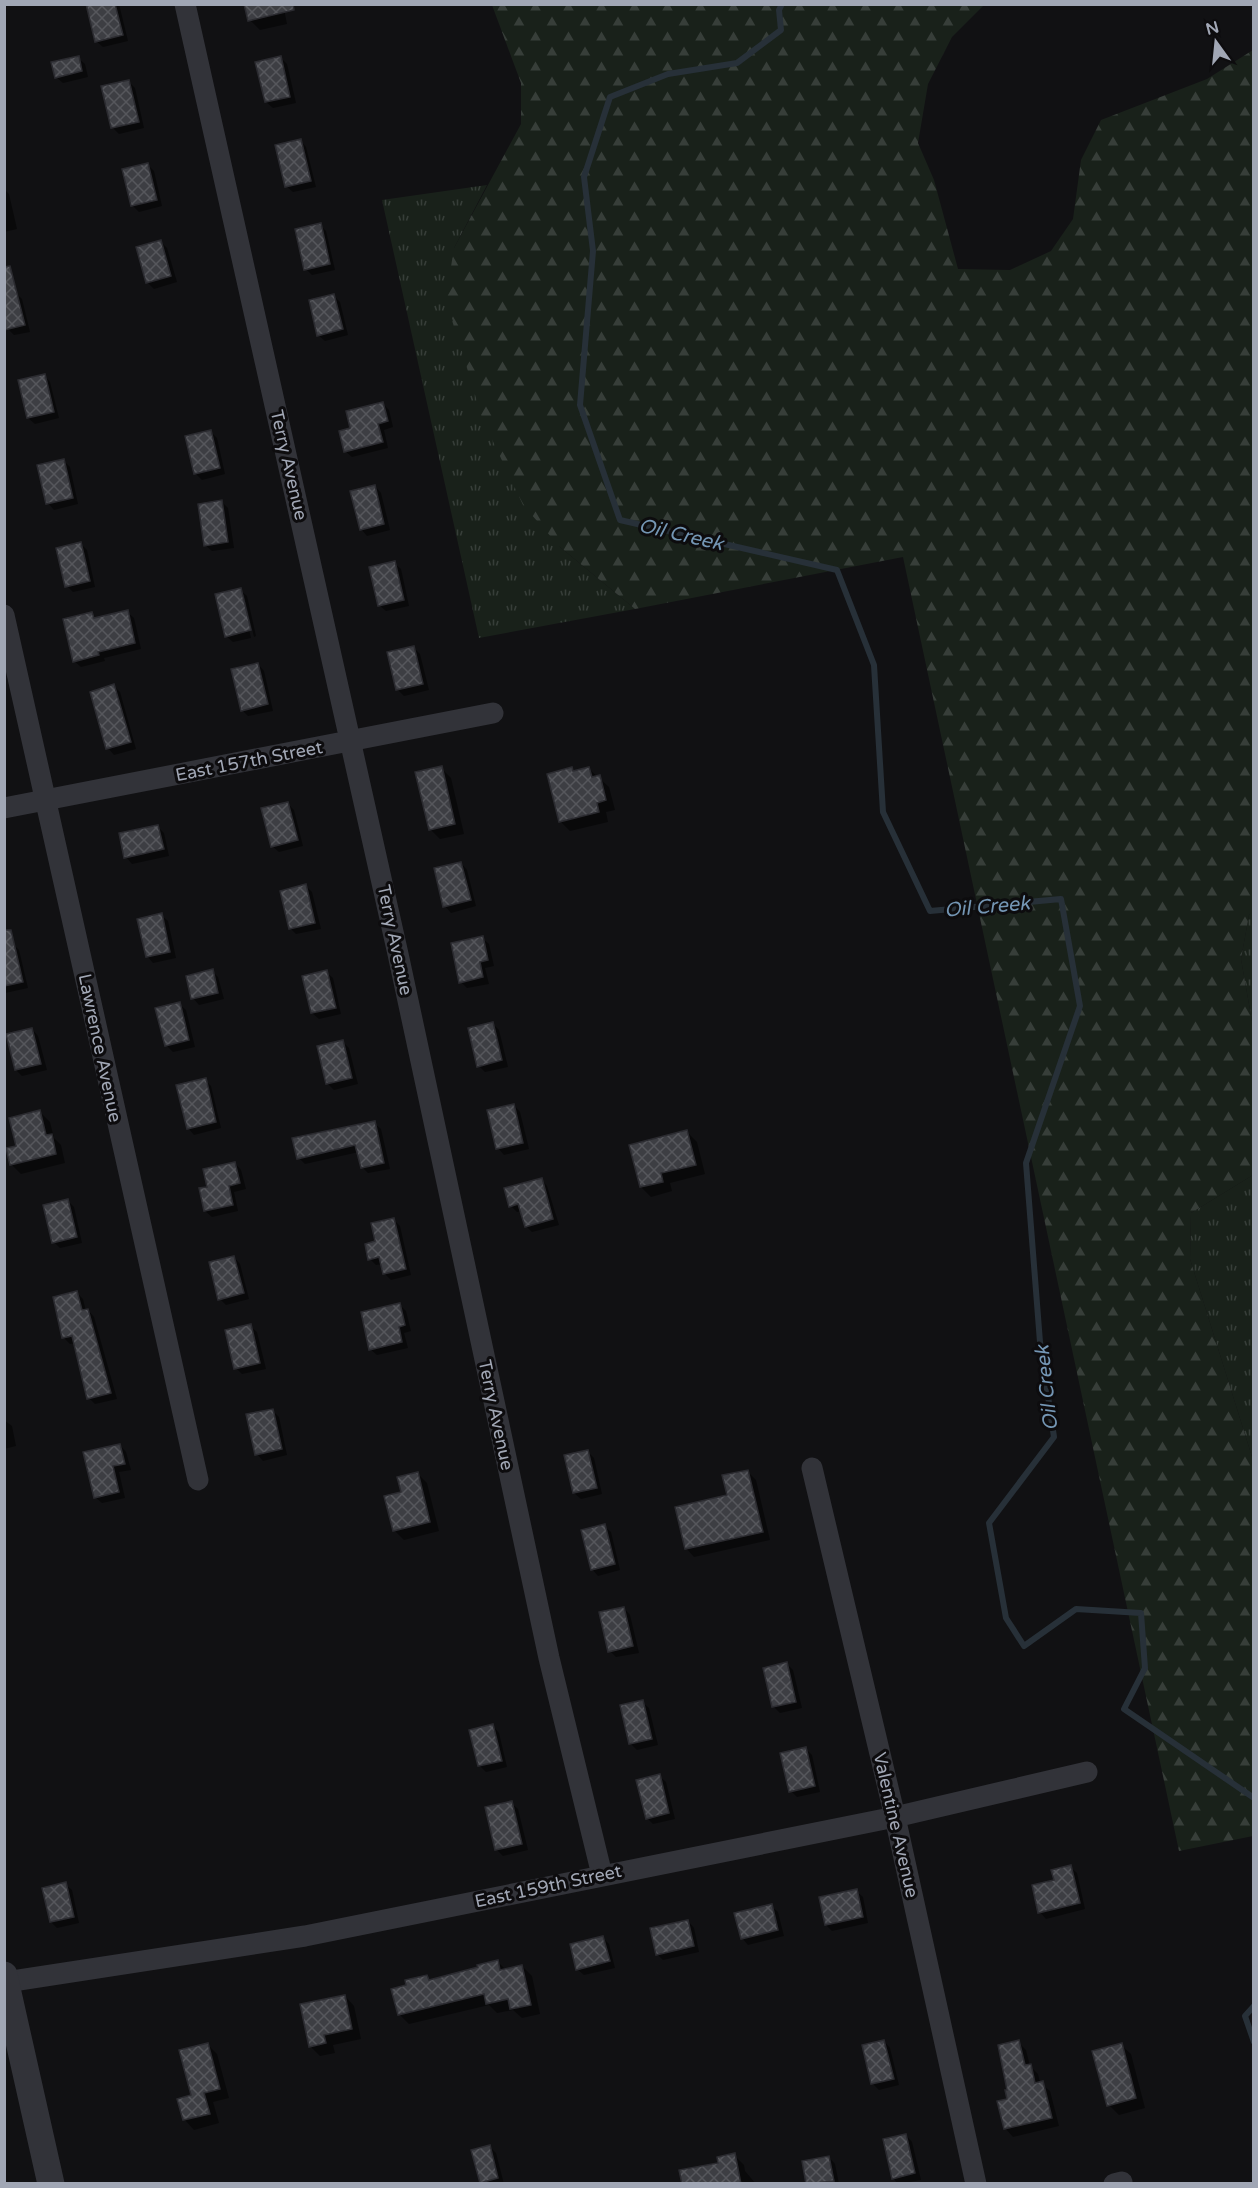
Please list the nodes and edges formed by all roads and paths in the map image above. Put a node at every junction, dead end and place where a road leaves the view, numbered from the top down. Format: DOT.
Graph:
graph roads {
  1 [pos="185,4"];
  2 [pos="4,615"];
  3 [pos="493,713"];
  4 [pos="351,741"];
  5 [pos="45,800"];
  6 [pos="4,808"];
  7 [pos="812,1468"];
  8 [pos="198,1480"];
  9 [pos="1087,1772"];
  10 [pos="895,1817"];
  11 [pos="602,1875"];
  12 [pos="5,1978"];
  13 [pos="51,2184"];
  14 [pos="976,2184"];
  1 -- 4 [label="street, Terry Avenue"];
  2 -- 5 [label="street, Lawrence Avenue"];
  3 -- 4 [label="street, East 157th Street"];
  4 -- 5 [label="street, East 157th Street"];
  4 -- 11 [label="street, Terry Avenue"];
  5 -- 6 [label="street, East 157th Street"];
  5 -- 8 [label="street, Lawrence Avenue"];
  7 -- 10 [label="street, Valentine Avenue"];
  9 -- 10 [label="street, East 159th Street"];
  10 -- 11 [label="street, East 159th Street"];
  10 -- 14 [label="street, Valentine Avenue"];
  11 -- 12 [label="street, East 159th Street"];
  12 -- 13 [label="street"];
}
